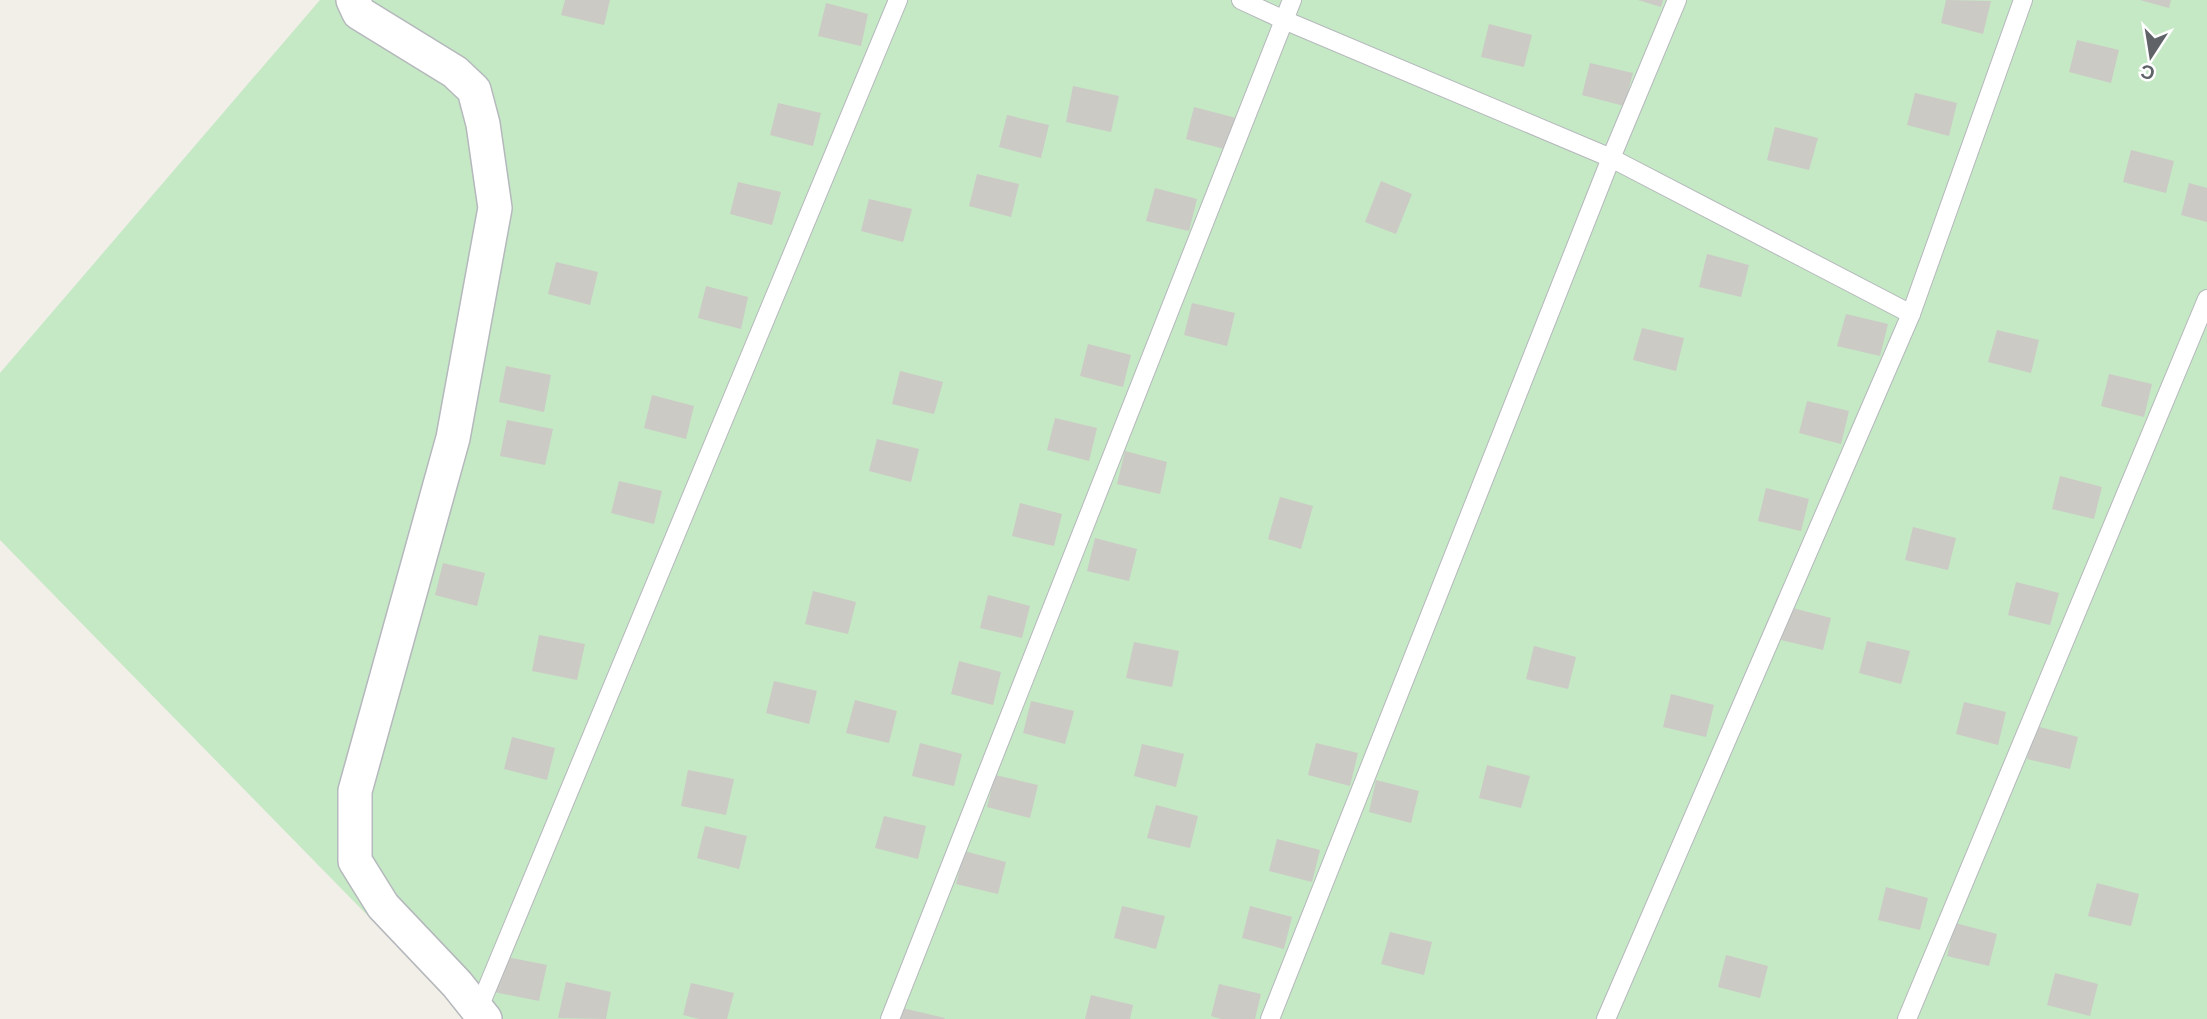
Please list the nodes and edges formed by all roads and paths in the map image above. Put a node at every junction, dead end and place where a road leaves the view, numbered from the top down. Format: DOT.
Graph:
graph roads {
  1 [pos="353,0"];
  2 [pos="898,0"];
  3 [pos="1241,0"];
  4 [pos="1292,0"];
  5 [pos="1677,0"];
  6 [pos="2023,0"];
  7 [pos="1284,20"];
  8 [pos="1611,158"];
  9 [pos="2207,299"];
  10 [pos="1911,314"];
  11 [pos="481,1015"];
  12 [pos="890,1019"];
  13 [pos="1270,1019"];
  14 [pos="1606,1019"];
  15 [pos="1907,1019"];
  1 -- 11 [label="street"];
  2 -- 11 [label="lane"];
  3 -- 7 [label="lane"];
  4 -- 7 [label="lane"];
  5 -- 8 [label="lane"];
  6 -- 10 [label="lane"];
  7 -- 8 [label="lane"];
  7 -- 12 [label="lane"];
  8 -- 10 [label="lane"];
  8 -- 13 [label="lane"];
  9 -- 15 [label="lane"];
  10 -- 14 [label="lane"];
}
